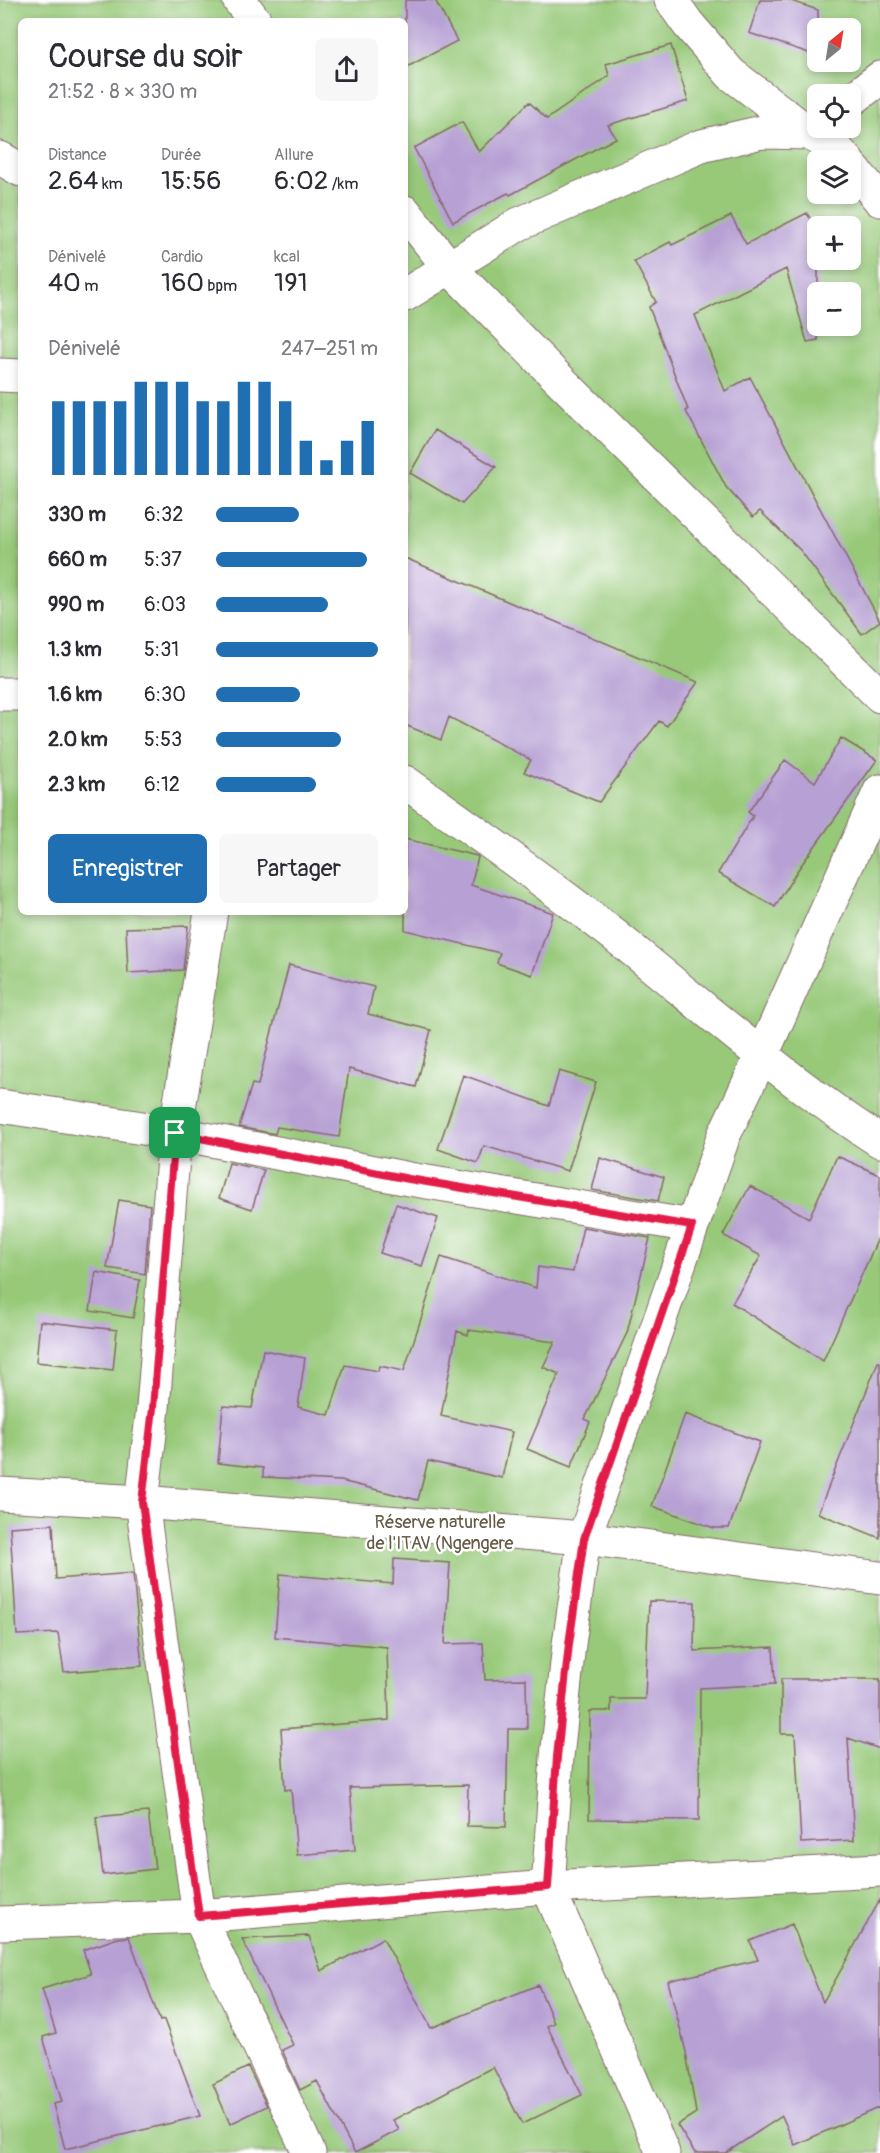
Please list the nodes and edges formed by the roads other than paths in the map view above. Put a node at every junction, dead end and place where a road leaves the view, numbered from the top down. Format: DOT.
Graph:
graph roads {
  1 [pos="239,0"];
  2 [pos="671,0"];
  3 [pos="253,18"];
  4 [pos="880,78"];
  5 [pos="861,93"];
  6 [pos="807,126"];
  7 [pos="807,130"];
  8 [pos="823,138"];
  9 [pos="837,150"];
  10 [pos="0,158"];
  11 [pos="18,168"];
  12 [pos="861,178"];
  13 [pos="880,200"];
  14 [pos="408,217"];
  15 [pos="448,266"];
  16 [pos="408,293"];
  17 [pos="0,375"];
  18 [pos="18,376"];
  19 [pos="0,694"];
  20 [pos="18,694"];
  21 [pos="880,696"];
  22 [pos="408,784"];
  23 [pos="880,791"];
  24 [pos="211,915"];
  25 [pos="762,1055"];
  26 [pos="0,1106"];
  27 [pos="175,1133"];
  28 [pos="880,1141"];
  29 [pos="692,1226"];
  30 [pos="0,1494"];
  31 [pos="142,1502"];
  32 [pos="584,1539"];
  33 [pos="880,1578"];
  34 [pos="880,1870"];
  35 [pos="548,1887"];
  36 [pos="199,1916"];
  37 [pos="0,1923"];
  38 [pos="309,2153"];
  39 [pos="663,2153"];
  1 -- 3 [label="street"];
  2 -- 6 [label="street"];
  4 -- 5 [label="street"];
  7 -- 15 [label="street"];
  8 -- 9 [label="street"];
  10 -- 11 [label="street"];
  12 -- 13 [label="street"];
  14 -- 15 [label="street"];
  15 -- 16 [label="street"];
  15 -- 21 [label="street"];
  17 -- 18 [label="street"];
  19 -- 20 [label="street"];
  22 -- 25 [label="street"];
  23 -- 25 [label="street"];
  24 -- 27 [label="street"];
  25 -- 28 [label="street"];
  25 -- 29 [label="street"];
  26 -- 27 [label="street"];
  27 -- 29 [label="street"];
  27 -- 31 [label="street"];
  29 -- 32 [label="street"];
  30 -- 31 [label="street"];
  31 -- 32 [label="street"];
  31 -- 36 [label="street"];
  32 -- 33 [label="street"];
  32 -- 35 [label="street"];
  34 -- 35 [label="street"];
  35 -- 36 [label="street"];
  35 -- 39 [label="street"];
  36 -- 37 [label="street"];
  36 -- 38 [label="street"];
}
